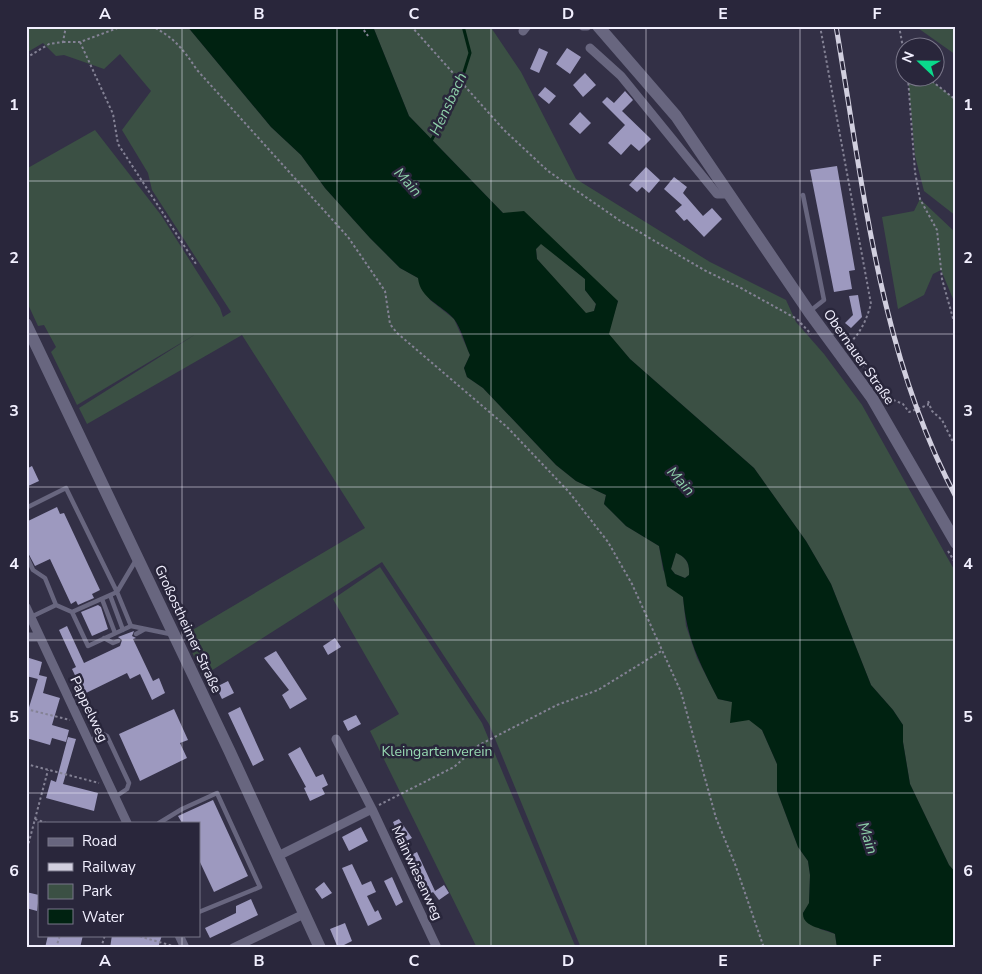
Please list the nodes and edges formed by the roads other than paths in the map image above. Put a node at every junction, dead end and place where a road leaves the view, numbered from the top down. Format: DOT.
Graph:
graph roads {
  1 [pos="582,26"];
  2 [pos="587,26"];
  3 [pos="598,26"];
  4 [pos="590,48"];
  5 [pos="728,194"];
  6 [pos="803,195"];
  7 [pos="809,312"];
  8 [pos="26,324"];
  9 [pos="26,508"];
  10 [pos="956,543"];
  11 [pos="26,554"];
  12 [pos="138,556"];
  13 [pos="117,592"];
  14 [pos="110,595"];
  15 [pos="102,599"];
  16 [pos="56,605"];
  17 [pos="26,608"];
  18 [pos="72,612"];
  19 [pos="31,617"];
  20 [pos="132,626"];
  21 [pos="146,629"];
  22 [pos="123,630"];
  23 [pos="115,633"];
  24 [pos="136,634"];
  25 [pos="174,634"];
  26 [pos="26,637"];
  27 [pos="40,637"];
  28 [pos="104,638"];
  29 [pos="118,642"];
  30 [pos="336,739"];
  31 [pos="88,741"];
  32 [pos="115,797"];
  33 [pos="372,809"];
  34 [pos="127,822"];
  35 [pos="161,822"];
  36 [pos="278,856"];
  37 [pos="200,912"];
  38 [pos="304,914"];
  39 [pos="179,936"];
  40 [pos="185,948"];
  41 [pos="233,948"];
  42 [pos="320,948"];
  43 [pos="437,948"];
  1 -- 2 [label="street"];
  3 -- 5 [label="main road, Obernauer Straße"];
  4 -- 5 [label="street, Obernauer Straße"];
  5 -- 7 [label="main road, Obernauer Straße"];
  6 -- 7 [label="lane"];
  7 -- 10 [label="main road, Obernauer Straße"];
  8 -- 12 [label="main road, Großostheimer Straße"];
  9 -- 13 [label="lane"];
  11 -- 16 [label="lane"];
  12 -- 13 [label="lane"];
  12 -- 25 [label="main road, Großostheimer Straße"];
  13 -- 14 [label="lane"];
  13 -- 20 [label="lane"];
  14 -- 15 [label="lane"];
  14 -- 22 [label="lane"];
  15 -- 18 [label="lane"];
  15 -- 23 [label="lane"];
  16 -- 18 [label="lane"];
  16 -- 19 [label="lane"];
  17 -- 19 [label="street, Pappelweg"];
  18 -- 28 [label="lane"];
  19 -- 27 [label="street, Pappelweg"];
  20 -- 21 [label="lane"];
  20 -- 22 [label="lane"];
  21 -- 24 [label="lane"];
  21 -- 25 [label="lane"];
  22 -- 23 [label="lane"];
  23 -- 28 [label="lane"];
  25 -- 36 [label="main road, Großostheimer Straße"];
  26 -- 27 [label="street"];
  27 -- 31 [label="street, Pappelweg"];
  28 -- 29 [label="lane"];
  30 -- 33 [label="street, Mainwiesenweg"];
  31 -- 32 [label="street, Pappelweg"];
  31 -- 32 [label="lane"];
  32 -- 34 [label="street, Pappelweg"];
  33 -- 36 [label="street"];
  33 -- 43 [label="street, Mainwiesenweg"];
  35 -- 37 [label="lane"];
  36 -- 38 [label="main road, Großostheimer Straße"];
  38 -- 41 [label="street"];
  38 -- 42 [label="main road, Großostheimer Straße"];
  39 -- 40 [label="street"];
}
